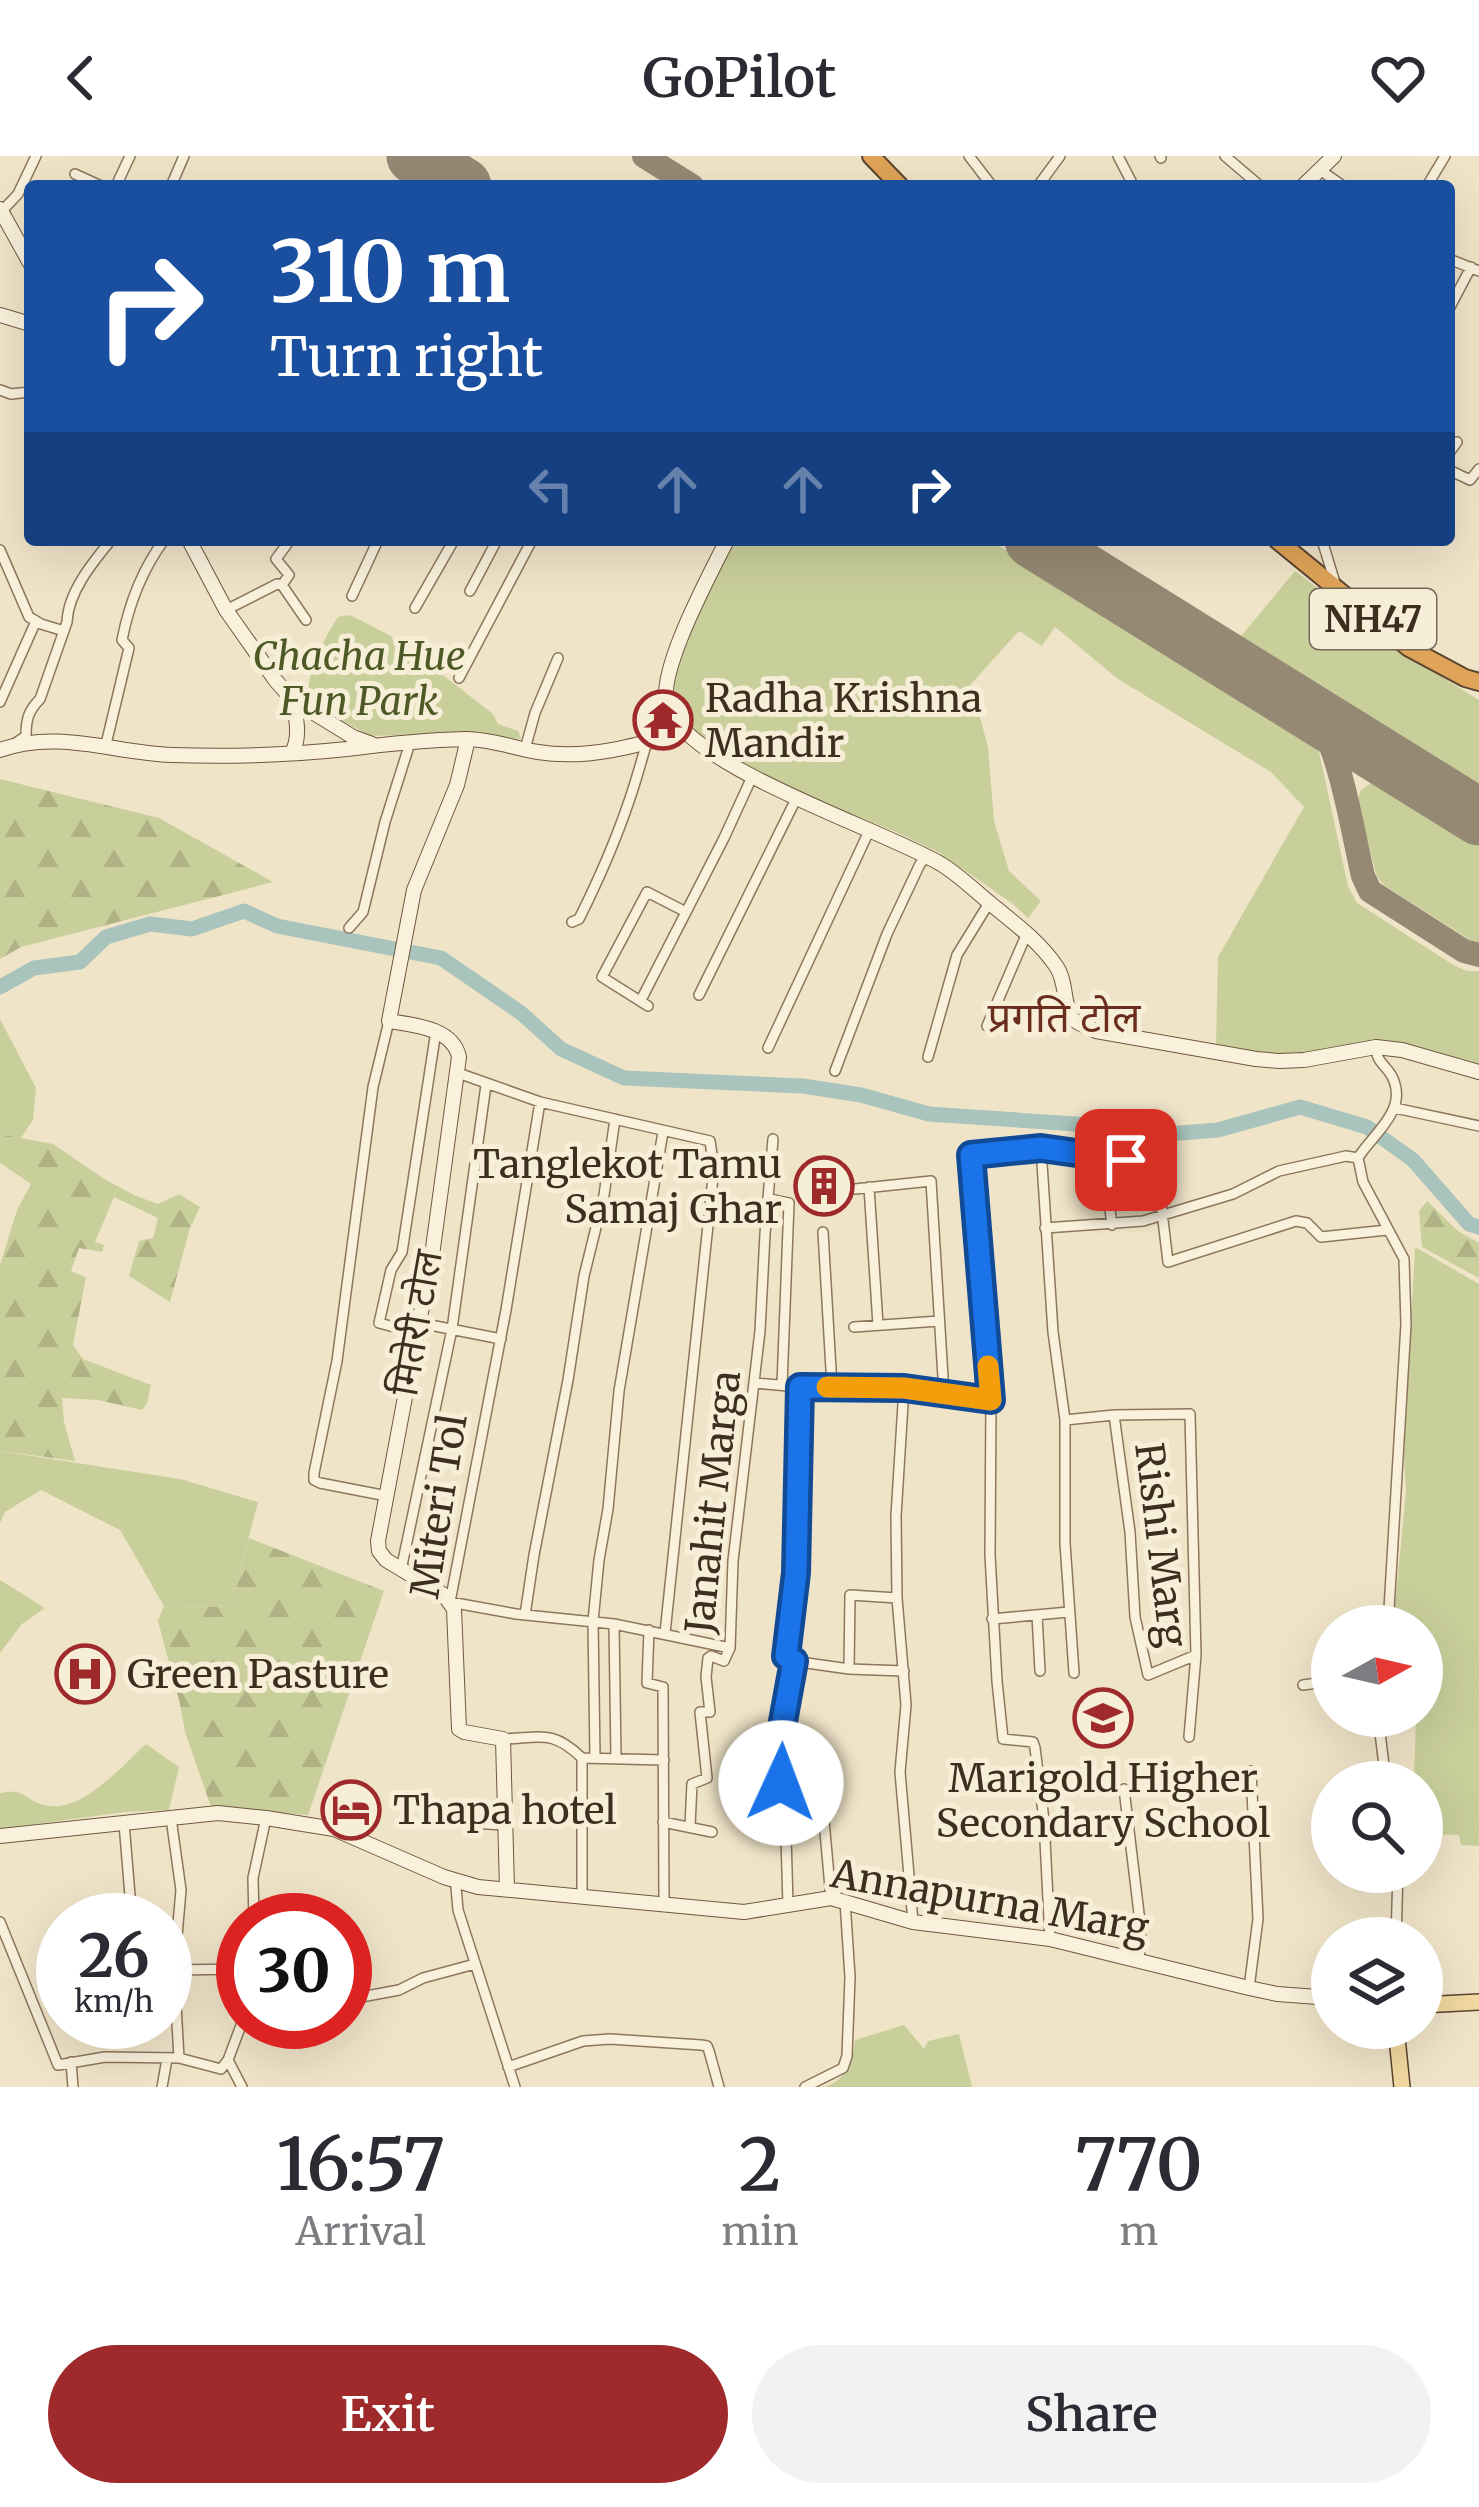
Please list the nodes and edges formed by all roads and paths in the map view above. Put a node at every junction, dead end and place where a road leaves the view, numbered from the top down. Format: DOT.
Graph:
graph roads {
  1 [pos="871,156"];
  2 [pos="969,156"];
  3 [pos="1225,156"];
  4 [pos="1334,156"];
  5 [pos="1320,170"];
  6 [pos="75,174"];
  7 [pos="88,180"];
  8 [pos="893,180"];
  9 [pos="987,180"];
  10 [pos="1253,180"];
  11 [pos="1309,180"];
  12 [pos="1334,180"];
  13 [pos="24,181"];
  14 [pos="1,210"];
  15 [pos="24,252"];
  16 [pos="1475,269"];
  17 [pos="1455,300"];
  18 [pos="1479,469"];
  19 [pos="1455,473"];
  20 [pos="106,546"];
  21 [pos="160,546"];
  22 [pos="192,546"];
  23 [pos="286,546"];
  24 [pos="375,546"];
  25 [pos="451,546"];
  26 [pos="494,546"];
  27 [pos="529,546"];
  28 [pos="724,546"];
  29 [pos="1284,546"];
  30 [pos="1324,546"];
  31 [pos="0,550"];
  32 [pos="282,585"];
  33 [pos="1337,590"];
  34 [pos="470,591"];
  35 [pos="352,596"];
  36 [pos="415,608"];
  37 [pos="226,610"];
  38 [pos="306,620"];
  39 [pos="36,621"];
  40 [pos="64,631"];
  41 [pos="558,658"];
  42 [pos="459,678"];
  43 [pos="1479,682"];
  44 [pos="663,695"];
  45 [pos="293,700"];
  46 [pos="0,703"];
  47 [pos="682,732"];
  48 [pos="468,739"];
  49 [pos="410,742"];
  50 [pos="644,744"];
  51 [pos="374,745"];
  52 [pos="103,746"];
  53 [pos="6,747"];
  54 [pos="526,749"];
  55 [pos="292,753"];
  56 [pos="752,777"];
  57 [pos="797,797"];
  58 [pos="870,829"];
  59 [pos="927,856"];
  60 [pos="989,903"];
  61 [pos="686,912"];
  62 [pos="572,922"];
  63 [pos="349,928"];
  64 [pos="1027,933"];
  65 [pos="699,995"];
  66 [pos="389,1021"];
  67 [pos="987,1026"];
  68 [pos="436,1031"];
  69 [pos="1376,1047"];
  70 [pos="768,1048"];
  71 [pos="928,1058"];
  72 [pos="835,1071"];
  73 [pos="1479,1072"];
  74 [pos="458,1073"];
  75 [pos="487,1085"];
  76 [pos="540,1102"];
  77 [pos="1394,1108"];
  78 [pos="615,1119"];
  79 [pos="1479,1126"];
  80 [pos="663,1132"];
  81 [pos="773,1139"];
  82 [pos="1041,1148"];
  83 [pos="1355,1155"];
  84 [pos="1107,1186"];
  85 [pos="869,1187"];
  86 [pos="855,1189"];
  87 [pos="770,1199"];
  88 [pos="1161,1216"];
  89 [pos="1112,1225"];
  90 [pos="1045,1228"];
  91 [pos="1387,1230"];
  92 [pos="824,1232"];
  93 [pos="939,1321"];
  94 [pos="878,1325"];
  95 [pos="854,1327"];
  96 [pos="418,1328"];
  97 [pos="452,1329"];
  98 [pos="500,1339"];
  99 [pos="755,1383"];
  100 [pos="782,1385"];
  101 [pos="800,1387"];
  102 [pos="832,1387"];
  103 [pos="904,1388"];
  104 [pos="944,1394"];
  105 [pos="991,1400"];
  106 [pos="1114,1415"];
  107 [pos="1066,1420"];
  108 [pos="387,1496"];
  109 [pos="401,1570"];
  110 [pos="897,1598"];
  111 [pos="450,1602"];
  112 [pos="1389,1605"];
  113 [pos="1069,1612"];
  114 [pos="525,1615"];
  115 [pos="1037,1615"];
  116 [pos="992,1619"];
  117 [pos="593,1621"];
  118 [pos="614,1624"];
  119 [pos="649,1630"];
  120 [pos="665,1633"];
  121 [pos="730,1648"];
  122 [pos="1196,1655"];
  123 [pos="794,1661"];
  124 [pos="849,1669"];
  125 [pos="904,1670"];
  126 [pos="1040,1671"];
  127 [pos="1075,1673"];
  128 [pos="1311,1684"];
  129 [pos="1303,1685"];
  130 [pos="1189,1737"];
  131 [pos="502,1739"];
  132 [pos="582,1758"];
  133 [pos="595,1758"];
  134 [pos="616,1759"];
  135 [pos="664,1760"];
  136 [pos="1251,1771"];
  137 [pos="820,1778"];
  138 [pos="1124,1789"];
  139 [pos="171,1818"];
  140 [pos="266,1818"];
  141 [pos="663,1822"];
  142 [pos="124,1823"];
  143 [pos="468,1823"];
  144 [pos="506,1825"];
  145 [pos="690,1826"];
  146 [pos="712,1832"];
  147 [pos="0,1836"];
  148 [pos="460,1883"];
  149 [pos="507,1889"];
  150 [pos="130,1893"];
  151 [pos="181,1893"];
  152 [pos="253,1893"];
  153 [pos="581,1895"];
  154 [pos="838,1899"];
  155 [pos="664,1904"];
  156 [pos="788,1905"];
  157 [pos="0,1922"];
  158 [pos="914,1922"];
  159 [pos="1050,1939"];
  160 [pos="1139,1959"];
  161 [pos="476,1964"];
  162 [pos="1249,1988"];
  163 [pos="372,1995"];
  164 [pos="1311,1996"];
  165 [pos="1479,2002"];
  166 [pos="1443,2004"];
  167 [pos="173,2049"];
  168 [pos="232,2049"];
  169 [pos="1398,2049"];
  170 [pos="173,2059"];
  171 [pos="228,2060"];
  172 [pos="71,2062"];
  173 [pos="508,2067"];
  174 [pos="73,2087"];
  175 [pos="162,2087"];
  176 [pos="242,2087"];
  177 [pos="515,2087"];
  178 [pos="719,2087"];
  179 [pos="805,2087"];
  180 [pos="1402,2087"];
  1 -- 8 [label="highway"];
  2 -- 9 [label="street"];
  3 -- 10 [label="street"];
  4 -- 5 [label="main road"];
  5 -- 11 [label="main road"];
  5 -- 12 [label="street"];
  6 -- 7 [label="street"];
  13 -- 14 [label="street"];
  14 -- 15 [label="main road"];
  16 -- 17 [label="street"];
  18 -- 19 [label="street"];
  20 -- 40 [label="street"];
  21 -- 52 [label="street"];
  22 -- 37 [label="main road"];
  23 -- 32 [label="street"];
  24 -- 35 [label="street"];
  25 -- 36 [label="street"];
  26 -- 34 [label="street"];
  27 -- 42 [label="street"];
  28 -- 44 [label="main road"];
  29 -- 33 [label="highway, NH47"];
  30 -- 33 [label="street"];
  31 -- 39 [label="street"];
  32 -- 37 [label="street"];
  32 -- 38 [label="street"];
  33 -- 43 [label="highway, NH47"];
  37 -- 45 [label="main road"];
  39 -- 40 [label="street"];
  39 -- 46 [label="street"];
  40 -- 53 [label="street"];
  41 -- 54 [label="street"];
  44 -- 47 [label="main road"];
  44 -- 50 [label="street"];
  45 -- 51 [label="main road"];
  45 -- 55 [label="main road"];
  47 -- 50 [label="main road"];
  47 -- 56 [label="main road"];
  48 -- 49 [label="main road"];
  48 -- 54 [label="main road"];
  48 -- 66 [label="main road"];
  49 -- 51 [label="main road"];
  49 -- 63 [label="street"];
  50 -- 54 [label="main road"];
  50 -- 62 [label="street"];
  51 -- 55 [label="main road"];
  52 -- 53 [label="main road"];
  52 -- 55 [label="main road"];
  56 -- 57 [label="main road"];
  56 -- 61 [label="street"];
  57 -- 58 [label="main road"];
  57 -- 65 [label="street"];
  58 -- 59 [label="main road"];
  58 -- 70 [label="street"];
  59 -- 60 [label="main road"];
  59 -- 72 [label="street"];
  60 -- 64 [label="main road"];
  60 -- 71 [label="street"];
  61 -- 61 [label="street"];
  64 -- 67 [label="street"];
  64 -- 69 [label="main road"];
  66 -- 68 [label="main road"];
  66 -- 108 [label="street"];
  68 -- 74 [label="main road"];
  68 -- 96 [label="street"];
  69 -- 73 [label="main road"];
  69 -- 77 [label="street"];
  74 -- 75 [label="street"];
  74 -- 96 [label="main road, मितेरी टोल"];
  75 -- 76 [label="street"];
  75 -- 97 [label="street, मितेरी टोल"];
  76 -- 78 [label="street"];
  76 -- 98 [label="street, Miteri Tol"];
  77 -- 79 [label="street"];
  77 -- 83 [label="street"];
  78 -- 80 [label="street"];
  78 -- 114 [label="street"];
  80 -- 117 [label="street"];
  80 -- 120 [label="street"];
  81 -- 87 [label="street, Janahit Marga"];
  82 -- 88 [label="street"];
  82 -- 90 [label="street"];
  82 -- 105 [label="street"];
  83 -- 88 [label="street"];
  83 -- 91 [label="street"];
  84 -- 89 [label="street"];
  85 -- 86 [label="street"];
  85 -- 93 [label="street"];
  85 -- 94 [label="street"];
  87 -- 99 [label="street, Janahit Marga"];
  87 -- 100 [label="street"];
  88 -- 89 [label="street"];
  88 -- 91 [label="street"];
  89 -- 90 [label="street"];
  90 -- 107 [label="street"];
  91 -- 112 [label="street"];
  92 -- 102 [label="street"];
  93 -- 94 [label="street"];
  93 -- 104 [label="street"];
  94 -- 95 [label="street"];
  96 -- 97 [label="street"];
  96 -- 108 [label="main road, मितेरी टोल"];
  97 -- 98 [label="street"];
  97 -- 109 [label="street, मितेरी टोल"];
  98 -- 111 [label="street, Miteri Tol"];
  99 -- 100 [label="street"];
  99 -- 121 [label="street, Janahit Marga"];
  100 -- 101 [label="street"];
  101 -- 102 [label="street"];
  101 -- 123 [label="street"];
  102 -- 103 [label="street"];
  103 -- 104 [label="street"];
  103 -- 110 [label="street"];
  104 -- 105 [label="street"];
  105 -- 116 [label="street"];
  106 -- 107 [label="street, Rishi Marg"];
  106 -- 122 [label="street, Rishi Marg"];
  106 -- 122 [label="street, Rishi Marg"];
  107 -- 113 [label="street"];
  108 -- 109 [label="main road, मितेरी टोल"];
  109 -- 111 [label="main road"];
  110 -- 124 [label="street"];
  110 -- 125 [label="street"];
  111 -- 114 [label="street"];
  111 -- 131 [label="main road, Miteri Tol"];
  113 -- 115 [label="street"];
  113 -- 127 [label="street"];
  114 -- 117 [label="street"];
  115 -- 116 [label="street"];
  115 -- 126 [label="street"];
  116 -- 159 [label="street"];
  117 -- 118 [label="street"];
  117 -- 133 [label="street"];
  118 -- 119 [label="street"];
  118 -- 134 [label="street"];
  119 -- 120 [label="street"];
  119 -- 135 [label="street"];
  120 -- 121 [label="street"];
  121 -- 145 [label="street, Janahit Marga"];
  122 -- 130 [label="street"];
  123 -- 124 [label="street"];
  123 -- 156 [label="street"];
  124 -- 125 [label="street"];
  125 -- 158 [label="street"];
  128 -- 129 [label="street"];
  131 -- 132 [label="street"];
  131 -- 144 [label="main road"];
  132 -- 133 [label="street"];
  132 -- 153 [label="street"];
  133 -- 134 [label="street"];
  134 -- 135 [label="street"];
  135 -- 141 [label="street"];
  136 -- 162 [label="street"];
  137 -- 154 [label="street"];
  138 -- 160 [label="street"];
  139 -- 140 [label="main road, Annapurna Marg"];
  139 -- 142 [label="main road, Annapurna Marg"];
  139 -- 151 [label="street"];
  140 -- 148 [label="main road, Annapurna Marg"];
  140 -- 152 [label="street"];
  141 -- 145 [label="street"];
  141 -- 155 [label="street"];
  142 -- 147 [label="main road, Annapurna Marg"];
  142 -- 150 [label="street"];
  143 -- 144 [label="street"];
  144 -- 149 [label="main road"];
  145 -- 146 [label="street"];
  148 -- 149 [label="main road, Annapurna Marg"];
  148 -- 161 [label="street"];
  149 -- 153 [label="main road, Annapurna Marg"];
  153 -- 155 [label="main road, Annapurna Marg"];
  154 -- 156 [label="main road, Annapurna Marg"];
  154 -- 158 [label="main road, Annapurna Marg"];
  154 -- 179 [label="street"];
  155 -- 156 [label="main road, Annapurna Marg"];
  157 -- 172 [label="street"];
  158 -- 159 [label="main road, Annapurna Marg"];
  159 -- 160 [label="main road, Annapurna Marg"];
  160 -- 162 [label="main road, Annapurna Marg"];
  161 -- 163 [label="street"];
  161 -- 173 [label="street"];
  162 -- 164 [label="main road, Annapurna Marg"];
  165 -- 166 [label="main road"];
  167 -- 170 [label="street"];
  168 -- 171 [label="street"];
  169 -- 180 [label="main road"];
  170 -- 171 [label="street"];
  170 -- 172 [label="street"];
  170 -- 175 [label="street"];
  171 -- 176 [label="street"];
  172 -- 174 [label="street"];
  173 -- 177 [label="street"];
  173 -- 178 [label="street"];
}
